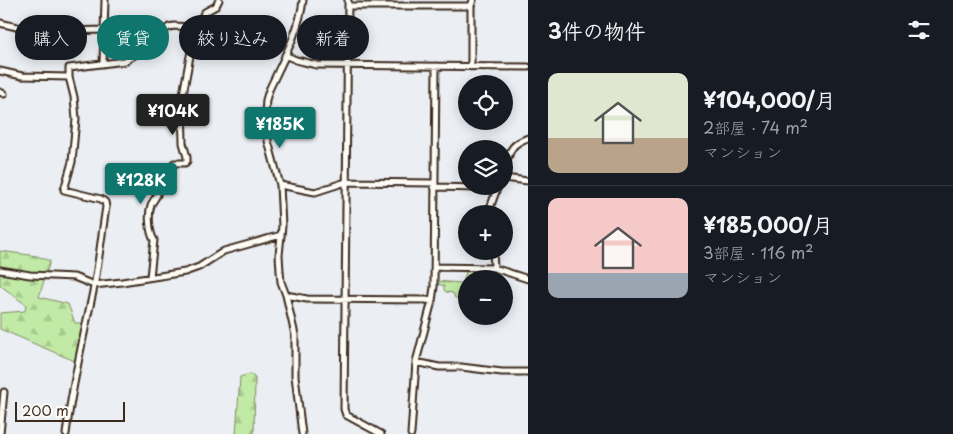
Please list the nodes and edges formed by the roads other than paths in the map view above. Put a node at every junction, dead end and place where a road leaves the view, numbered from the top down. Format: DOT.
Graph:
graph roads {
  1 [pos="105,0"];
  2 [pos="219,0"];
  3 [pos="303,0"];
  4 [pos="348,3"];
  5 [pos="472,3"];
  6 [pos="104,15"];
  7 [pos="204,15"];
  8 [pos="0,23"];
  9 [pos="179,27"];
  10 [pos="97,30"];
  11 [pos="287,49"];
  12 [pos="287,55"];
  13 [pos="103,60"];
  14 [pos="189,60"];
  15 [pos="282,60"];
  16 [pos="103,64"];
  17 [pos="347,66"];
  18 [pos="436,66"];
  19 [pos="471,67"];
  20 [pos="528,68"];
  21 [pos="0,71"];
  22 [pos="69,77"];
  23 [pos="528,138"];
  24 [pos="513,146"];
  25 [pos="513,179"];
  26 [pos="528,181"];
  27 [pos="346,182"];
  28 [pos="280,185"];
  29 [pos="434,185"];
  30 [pos="458,187"];
  31 [pos="281,235"];
  32 [pos="494,260"];
  33 [pos="434,267"];
  34 [pos="494,268"];
  35 [pos="0,270"];
  36 [pos="150,277"];
  37 [pos="528,279"];
  38 [pos="94,285"];
  39 [pos="286,295"];
  40 [pos="345,299"];
  41 [pos="432,301"];
  42 [pos="416,362"];
  43 [pos="528,372"];
  44 [pos="4,392"];
  45 [pos="377,433"];
  46 [pos="0,434"];
  47 [pos="66,434"];
  48 [pos="302,434"];
  49 [pos="411,434"];
  1 -- 6 [label="street"];
  2 -- 7 [label="street"];
  3 -- 11 [label="street"];
  4 -- 5 [label="street"];
  4 -- 17 [label="street"];
  5 -- 19 [label="street"];
  8 -- 10 [label="street"];
  9 -- 16 [label="street"];
  12 -- 17 [label="street"];
  13 -- 16 [label="street"];
  14 -- 36 [label="street"];
  15 -- 28 [label="street"];
  16 -- 22 [label="street"];
  17 -- 18 [label="street"];
  17 -- 27 [label="street"];
  18 -- 19 [label="street"];
  18 -- 29 [label="street"];
  19 -- 20 [label="street"];
  21 -- 22 [label="street"];
  22 -- 38 [label="street"];
  23 -- 24 [label="street"];
  25 -- 26 [label="street"];
  27 -- 28 [label="street"];
  27 -- 29 [label="street"];
  27 -- 40 [label="street"];
  28 -- 31 [label="street"];
  29 -- 30 [label="street"];
  29 -- 33 [label="street"];
  31 -- 36 [label="street"];
  31 -- 39 [label="street"];
  32 -- 34 [label="street"];
  33 -- 34 [label="street"];
  33 -- 41 [label="street"];
  34 -- 37 [label="street"];
  35 -- 38 [label="street"];
  36 -- 38 [label="street"];
  38 -- 47 [label="street"];
  39 -- 40 [label="street"];
  39 -- 48 [label="street"];
  40 -- 41 [label="street"];
  40 -- 45 [label="street"];
  41 -- 42 [label="street"];
  42 -- 43 [label="street"];
  42 -- 49 [label="street"];
  44 -- 46 [label="street"];
}
